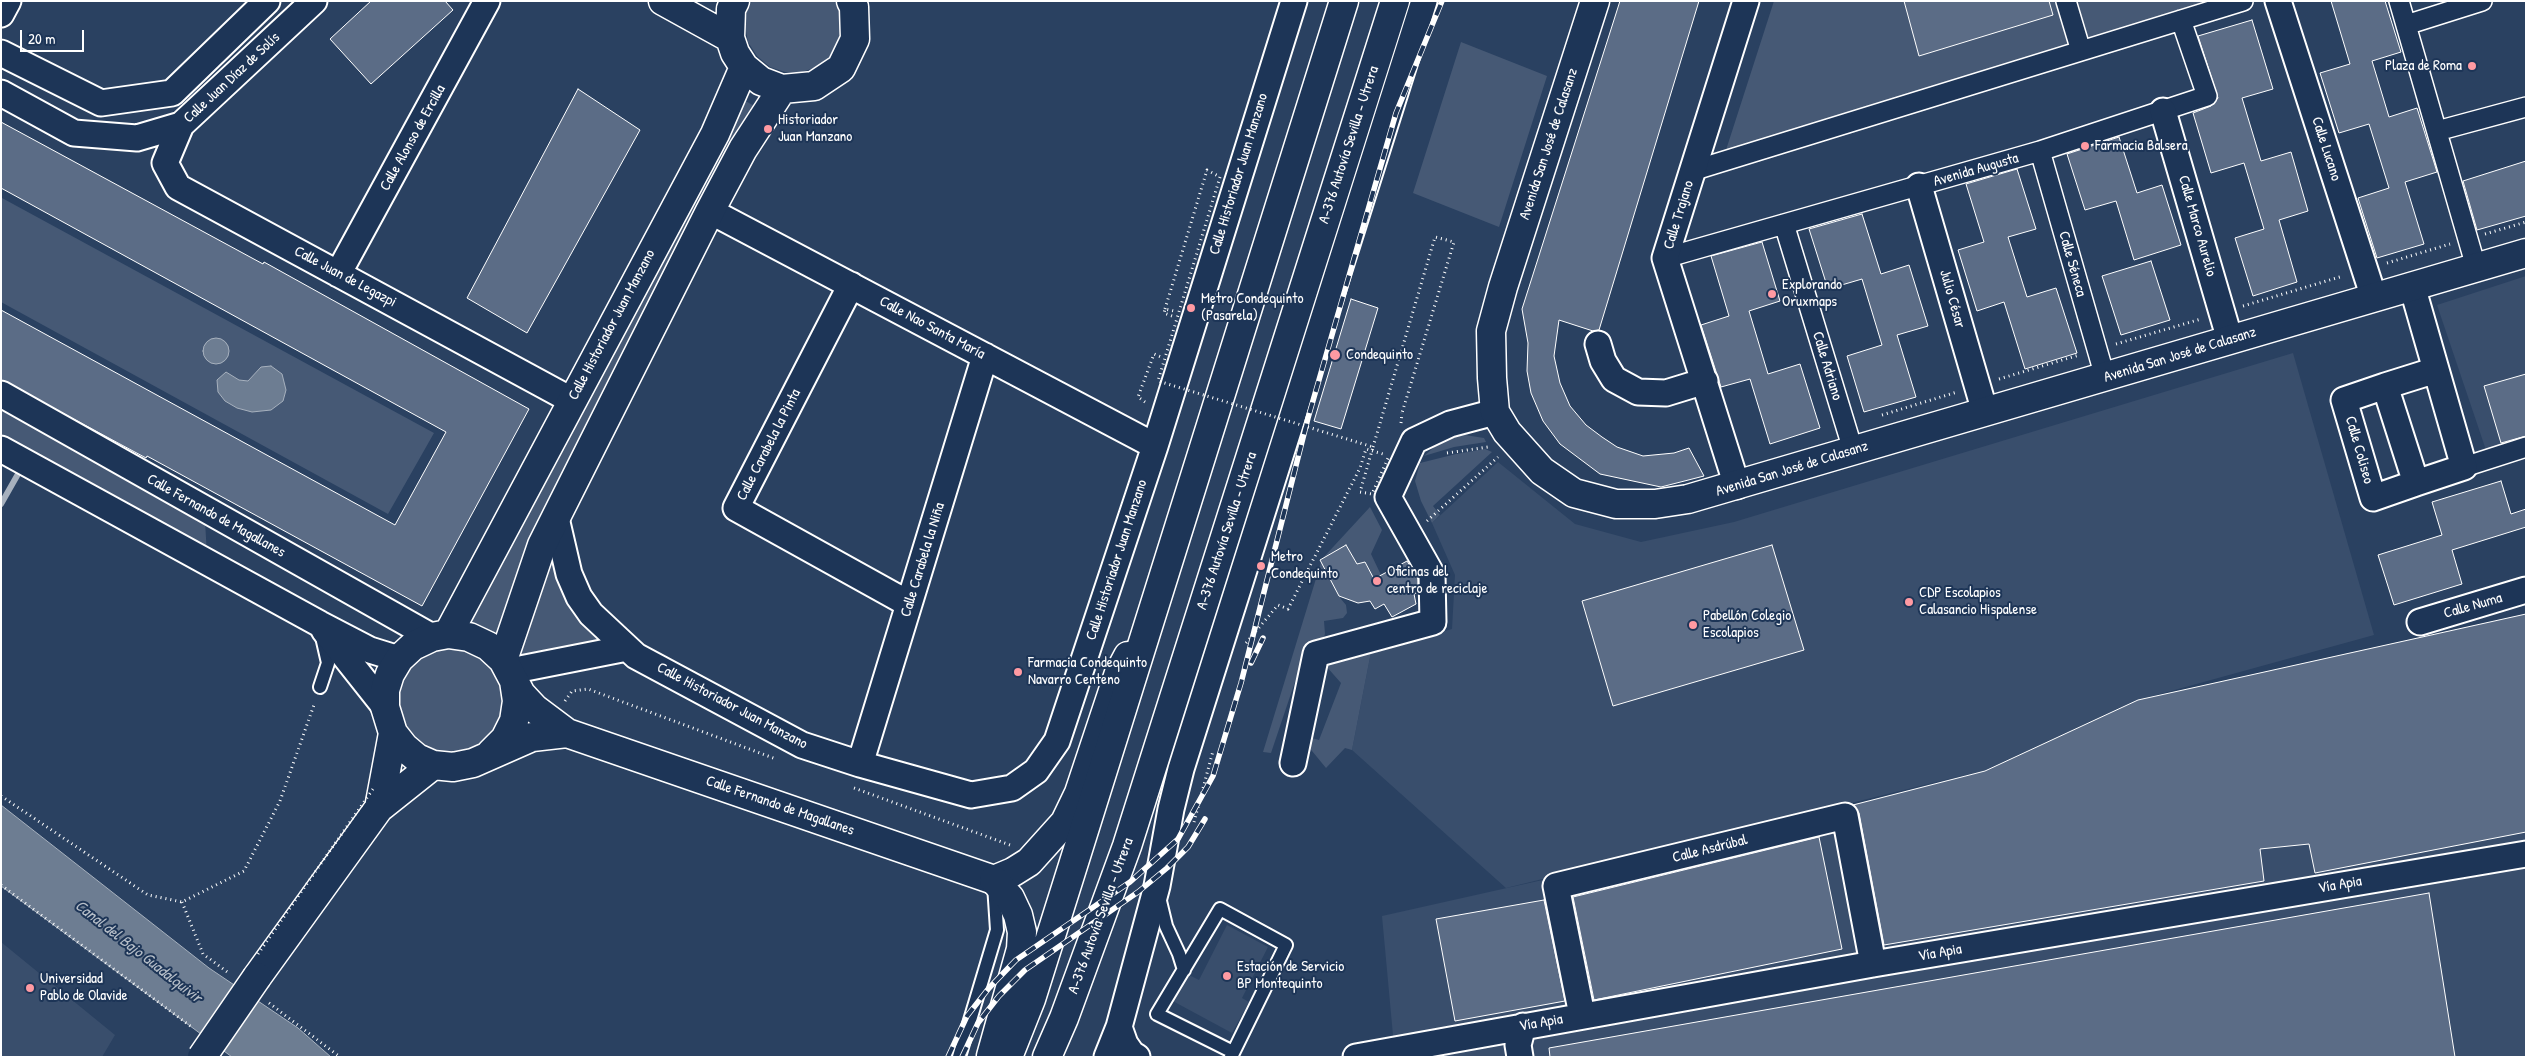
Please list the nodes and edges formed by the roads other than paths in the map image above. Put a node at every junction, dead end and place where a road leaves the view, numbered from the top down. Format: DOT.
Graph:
graph roads {
  1 [pos="8,1"];
  2 [pos="267,1"];
  3 [pos="314,1"];
  4 [pos="487,1"];
  5 [pos="662,1"];
  6 [pos="735,1"];
  7 [pos="851,1"];
  8 [pos="1294,1"];
  9 [pos="1344,1"];
  10 [pos="1395,1"];
  11 [pos="1424,1"];
  12 [pos="1595,1"];
  13 [pos="1746,1"];
  14 [pos="2066,1"];
  15 [pos="2243,1"];
  16 [pos="2278,1"];
  17 [pos="2399,1"];
  18 [pos="2482,1"];
  19 [pos="1,14"];
  20 [pos="2181,20"];
  21 [pos="2406,25"];
  22 [pos="730,38"];
  23 [pos="2081,51"];
  24 [pos="1,53"];
  25 [pos="744,67"];
  26 [pos="782,89"];
  27 [pos="1,93"];
  28 [pos="2526,107"];
  29 [pos="2163,111"];
  30 [pos="181,125"];
  31 [pos="2437,131"];
  32 [pos="2040,151"];
  33 [pos="1692,171"];
  34 [pos="1919,186"];
  35 [pos="710,211"];
  36 [pos="1784,224"];
  37 [pos="2526,252"];
  38 [pos="1665,258"];
  39 [pos="2476,267"];
  40 [pos="338,274"];
  41 [pos="851,285"];
  42 [pos="2412,286"];
  43 [pos="2374,298"];
  44 [pos="2230,340"];
  45 [pos="1598,344"];
  46 [pos="986,356"];
  47 [pos="2436,370"];
  48 [pos="2105,377"];
  49 [pos="1705,381"];
  50 [pos="2385,386"];
  51 [pos="1,394"];
  52 [pos="571,400"];
  53 [pos="1495,412"];
  54 [pos="1985,412"];
  55 [pos="1849,438"];
  56 [pos="1154,446"];
  57 [pos="2526,447"];
  58 [pos="1,449"];
  59 [pos="2464,467"];
  60 [pos="2416,483"];
  61 [pos="1737,486"];
  62 [pos="556,518"];
  63 [pos="2526,590"];
  64 [pos="909,604"];
  65 [pos="2420,622"];
  66 [pos="320,624"];
  67 [pos="1150,624"];
  68 [pos="440,636"];
  69 [pos="627,648"];
  70 [pos="399,659"];
  71 [pos="509,671"];
  72 [pos="320,687"];
  73 [pos="385,707"];
  74 [pos="393,733"];
  75 [pos="567,733"];
  76 [pos="490,754"];
  77 [pos="1293,763"];
  78 [pos="433,764"];
  79 [pos="860,764"];
  80 [pos="376,798"];
  81 [pos="2526,854"];
  82 [pos="994,880"];
  83 [pos="1157,886"];
  84 [pos="1873,964"];
  85 [pos="1184,970"];
  86 [pos="1582,1015"];
  87 [pos="1523,1026"];
  88 [pos="1119,1027"];
  89 [pos="201,1045"];
  90 [pos="1232,1054"];
  91 [pos="960,1057"];
  92 [pos="991,1057"];
  93 [pos="1008,1057"];
  94 [pos="1047,1057"];
  95 [pos="1107,1057"];
  96 [pos="1137,1057"];
  97 [pos="1356,1057"];
  98 [pos="1520,1057"];
  1 -- 19 [label="street"];
  2 -- 24 [label="street, Calle Juan Díaz de Solís"];
  3 -- 30 [label="street, Calle Juan Díaz de Solís"];
  4 -- 40 [label="street, Calle Alonso de Ercilla"];
  5 -- 22 [label="street"];
  6 -- 22 [label="street"];
  7 -- 26 [label="street"];
  8 -- 56 [label="street, Calle Historiador Juan Manzano"];
  9 -- 67 [label="street"];
  10 -- 94 [label="street, A-376 Autovía Sevilla - Utrera"];
  11 -- 83 [label="street"];
  12 -- 53 [label="street, Avenida San José de Calasanz"];
  13 -- 33 [label="street, Calle Trajano"];
  14 -- 23 [label="street"];
  15 -- 20 [label="street"];
  16 -- 43 [label="street, Calle Lucano"];
  17 -- 21 [label="street"];
  18 -- 21 [label="street"];
  20 -- 23 [label="street"];
  20 -- 29 [label="street, Avenida Augusta"];
  21 -- 31 [label="street"];
  22 -- 25 [label="street"];
  23 -- 33 [label="street"];
  25 -- 26 [label="street"];
  25 -- 52 [label="street, Calle Historiador Juan Manzano"];
  26 -- 35 [label="street"];
  27 -- 30 [label="street, Calle Juan Díaz de Solís"];
  28 -- 31 [label="street"];
  29 -- 32 [label="street, Avenida Augusta"];
  29 -- 44 [label="street, Calle Marco Aurelio"];
  30 -- 40 [label="street, Calle Juan de Legazpi"];
  31 -- 39 [label="street"];
  32 -- 34 [label="street, Avenida Augusta"];
  32 -- 48 [label="street, Calle Séneca"];
  33 -- 38 [label="street, Calle Trajano"];
  34 -- 36 [label="street, Avenida Augusta"];
  34 -- 54 [label="street, Julio César"];
  35 -- 41 [label="street, Calle Nao Santa María"];
  35 -- 62 [label="street"];
  36 -- 38 [label="street, Avenida Augusta"];
  36 -- 55 [label="street, Calle Adriano"];
  37 -- 39 [label="street, Avenida San José de Calasanz"];
  38 -- 49 [label="street, Calle Trajano"];
  39 -- 42 [label="street, Avenida San José de Calasanz"];
  40 -- 52 [label="street, Calle Juan de Legazpi"];
  41 -- 46 [label="street, Calle Nao Santa María"];
  41 -- 64 [label="street, Calle Carabela la Pinta"];
  42 -- 43 [label="street, Avenida San José de Calasanz"];
  42 -- 47 [label="street"];
  43 -- 44 [label="street, Avenida San José de Calasanz"];
  44 -- 48 [label="street, Avenida San José de Calasanz"];
  45 -- 49 [label="street"];
  46 -- 56 [label="street, Calle Nao Santa María"];
  46 -- 64 [label="street, Calle Carabela la Niña"];
  47 -- 50 [label="street, Calle Coliseo"];
  47 -- 59 [label="street"];
  48 -- 54 [label="street, Avenida San José de Calasanz"];
  49 -- 61 [label="street, Calle Trajano"];
  50 -- 60 [label="street"];
  50 -- 60 [label="street, Calle Coliseo"];
  51 -- 68 [label="street, Calle Fernando de Magallanes"];
  52 -- 68 [label="street, Calle Historiador Juan Manzano"];
  53 -- 61 [label="street, Avenida San José de Calasanz"];
  53 -- 77 [label="street"];
  54 -- 55 [label="street, Avenida San José de Calasanz"];
  55 -- 61 [label="street, Avenida San José de Calasanz"];
  56 -- 79 [label="street, Calle Historiador Juan Manzano"];
  57 -- 59 [label="street, Calle Coliseo"];
  58 -- 66 [label="street"];
  59 -- 60 [label="street, Calle Coliseo"];
  62 -- 69 [label="street, Calle Historiador Juan Manzano"];
  62 -- 71 [label="street"];
  63 -- 65 [label="street, Calle Numa"];
  64 -- 79 [label="street, Calle Carabela la Niña"];
  66 -- 70 [label="street"];
  66 -- 72 [label="lane"];
  66 -- 73 [label="street"];
  67 -- 82 [label="street"];
  67 -- 93 [label="street"];
  68 -- 70 [label="street"];
  68 -- 71 [label="street"];
  69 -- 71 [label="street"];
  69 -- 79 [label="street, Calle Historiador Juan Manzano"];
  70 -- 73 [label="street"];
  71 -- 75 [label="street"];
  71 -- 76 [label="street"];
  73 -- 74 [label="street"];
  74 -- 78 [label="street"];
  74 -- 80 [label="street"];
  75 -- 76 [label="street"];
  75 -- 82 [label="street, Calle Fernando de Magallanes"];
  76 -- 78 [label="street"];
  78 -- 80 [label="street"];
  80 -- 89 [label="street, bridge"];
  81 -- 84 [label="street, Vía Apia"];
  82 -- 91 [label="lane"];
  82 -- 92 [label="street"];
  83 -- 85 [label="lane"];
  83 -- 88 [label="street"];
  84 -- 86 [label="street, Vía Apia"];
  84 -- 86 [label="street, Calle Asdrúbal"];
  85 -- 90 [label="lane"];
  85 -- 90 [label="lane"];
  86 -- 87 [label="street, Vía Apia"];
  87 -- 97 [label="street, Vía Apia"];
  87 -- 98 [label="street"];
  88 -- 95 [label="street"];
  88 -- 96 [label="street"];
}
